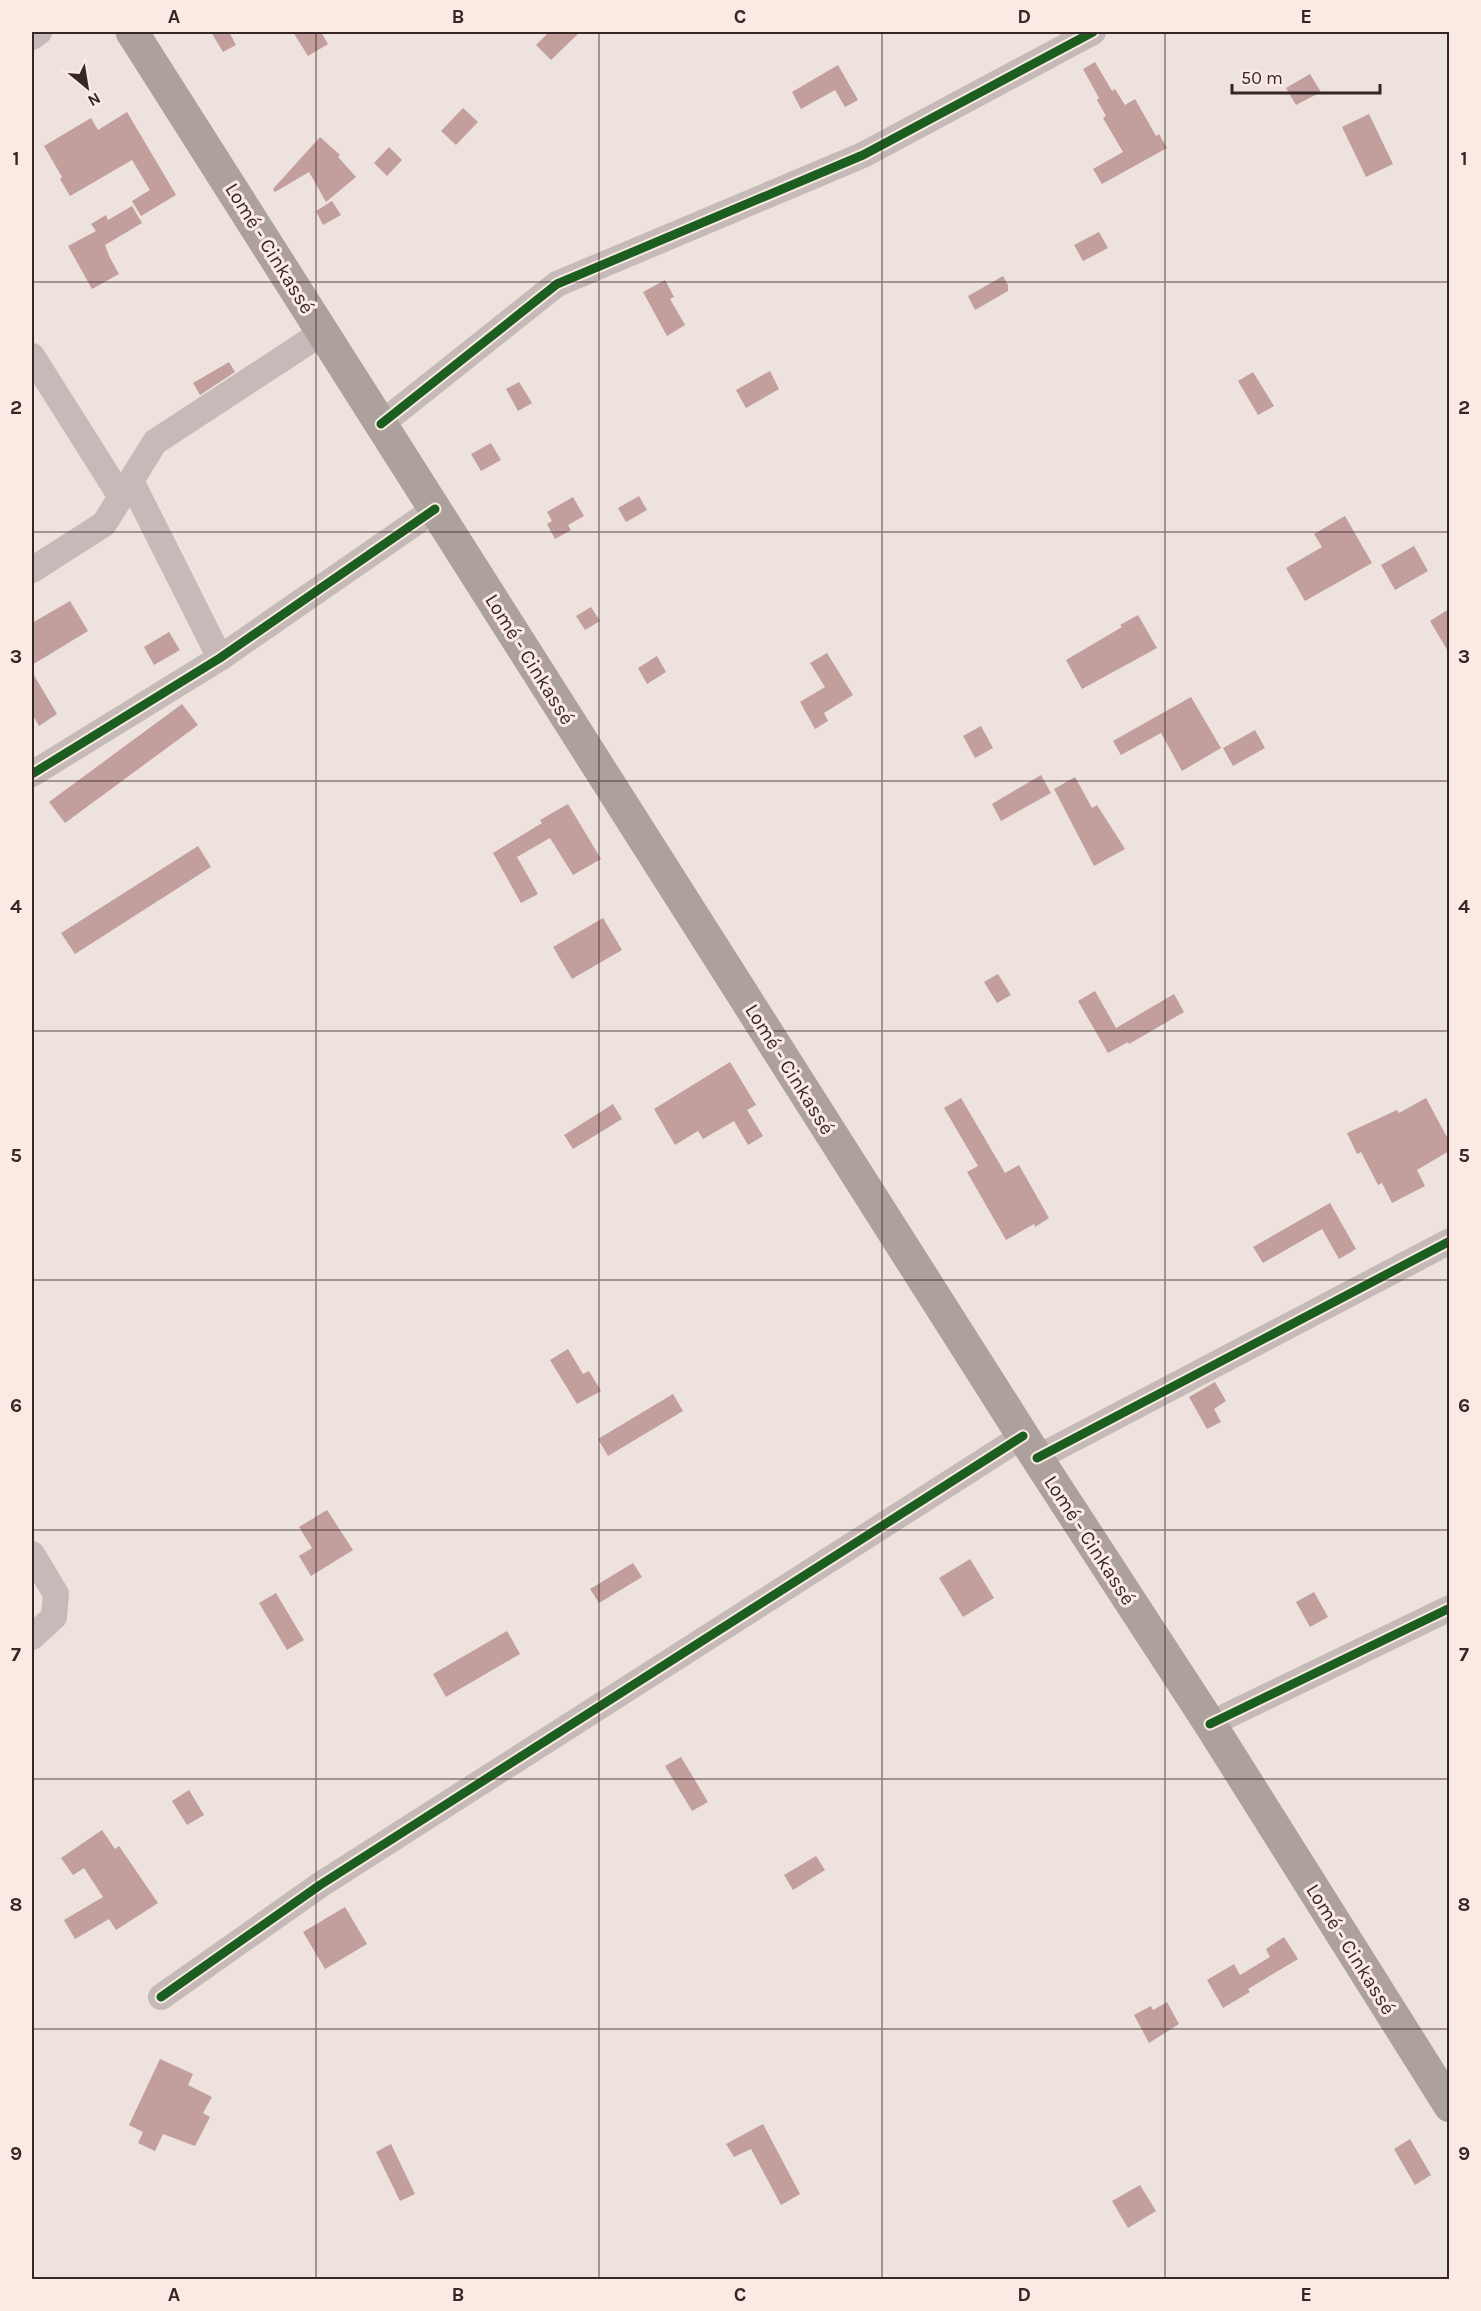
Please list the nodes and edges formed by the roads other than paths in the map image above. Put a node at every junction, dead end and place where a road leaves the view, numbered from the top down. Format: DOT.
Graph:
graph roads {
  1 [pos="39,32"];
  2 [pos="1093,32"];
  3 [pos="138,33"];
  4 [pos="32,37"];
  5 [pos="323,332"];
  6 [pos="32,356"];
  7 [pos="381,424"];
  8 [pos="126,489"];
  9 [pos="435,508"];
  10 [pos="32,570"];
  11 [pos="220,658"];
  12 [pos="32,774"];
  13 [pos="1449,1241"];
  14 [pos="1030,1447"];
  15 [pos="32,1554"];
  16 [pos="1449,1608"];
  17 [pos="32,1637"];
  18 [pos="1210,1724"];
  19 [pos="161,1998"];
  20 [pos="1449,2106"];
  1 -- 4 [label="street"];
  2 -- 7 [label="street"];
  3 -- 5 [label="highway, Lomé - Cinkassé"];
  5 -- 7 [label="highway, Lomé - Cinkassé"];
  5 -- 8 [label="street"];
  6 -- 8 [label="street"];
  7 -- 9 [label="highway, Lomé - Cinkassé"];
  8 -- 10 [label="street"];
  8 -- 11 [label="street"];
  9 -- 11 [label="street"];
  9 -- 14 [label="highway, Lomé - Cinkassé"];
  11 -- 12 [label="street"];
  13 -- 14 [label="street"];
  14 -- 18 [label="highway, Lomé - Cinkassé"];
  14 -- 19 [label="street"];
  15 -- 17 [label="street"];
  16 -- 18 [label="street"];
  18 -- 20 [label="highway, Lomé - Cinkassé"];
}
